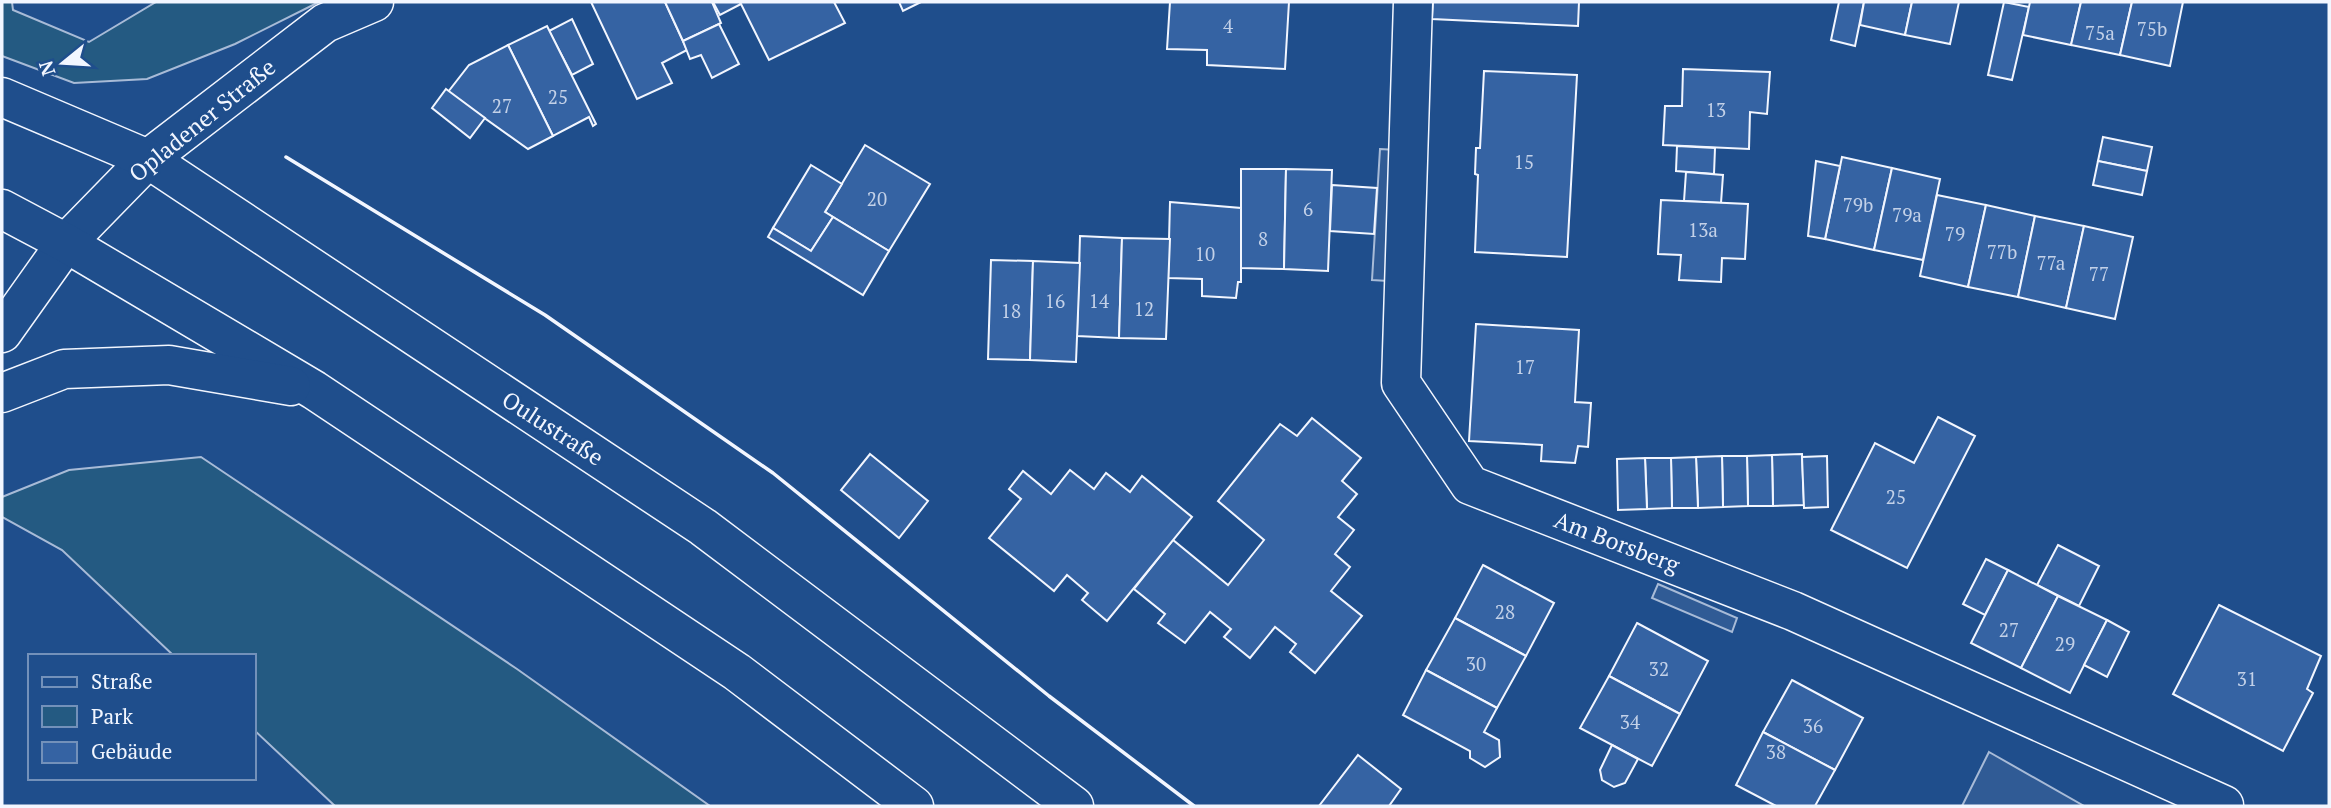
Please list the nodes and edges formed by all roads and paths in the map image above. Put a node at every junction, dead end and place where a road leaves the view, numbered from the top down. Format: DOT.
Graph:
graph roads {
  1 [pos="374,2"];
  2 [pos="1413,2"];
  3 [pos="2,97"];
  4 [pos="148,159"];
  5 [pos="2,209"];
  6 [pos="65,243"];
  7 [pos="2,333"];
  8 [pos="314,390"];
  9 [pos="2,393"];
  10 [pos="2224,805"];
  11 [pos="914,806"];
  12 [pos="1074,806"];
  1 -- 4 [label="main road, Opladener Straße"];
  2 -- 10 [label="main road, Am Borsberg"];
  3 -- 4 [label="main road, Oulustraße"];
  4 -- 6 [label="main road, Opladener Straße"];
  4 -- 12 [label="main road, Oulustraße"];
  5 -- 6 [label="main road"];
  6 -- 7 [label="main road, Opladener Straße"];
  6 -- 8 [label="main road"];
  8 -- 9 [label="main road"];
  8 -- 11 [label="main road"];
}
